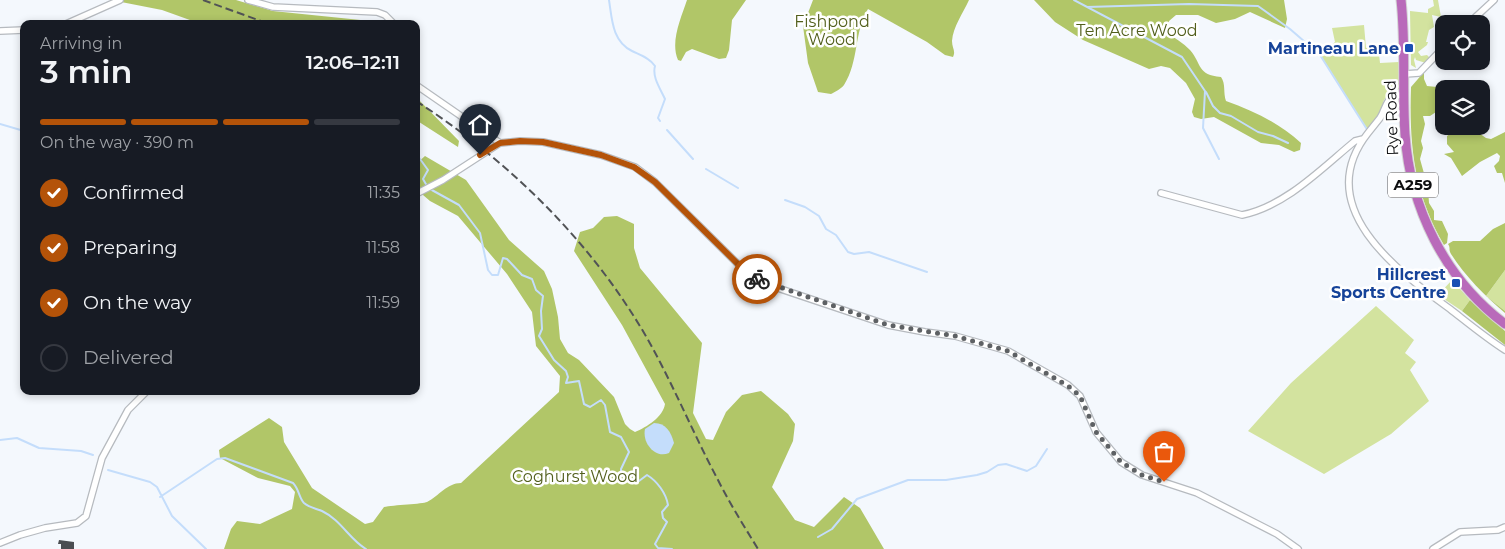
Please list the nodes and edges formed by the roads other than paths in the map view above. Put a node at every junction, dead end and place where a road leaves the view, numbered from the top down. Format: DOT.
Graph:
graph roads {
  1 [pos="120,0"];
  2 [pos="248,0"];
  3 [pos="1401,0"];
  4 [pos="1494,0"];
  5 [pos="1478,15"];
  6 [pos="75,20"];
  7 [pos="390,20"];
  8 [pos="20,30"];
  9 [pos="0,31"];
  10 [pos="1435,56"];
  11 [pos="1404,74"];
  12 [pos="420,88"];
  13 [pos="1405,95"];
  14 [pos="1363,139"];
  15 [pos="500,143"];
  16 [pos="420,192"];
  17 [pos="1161,193"];
  18 [pos="1505,324"];
  19 [pos="1505,350"];
  20 [pos="143,395"];
  21 [pos="1505,527"];
  22 [pos="0,543"];
  23 [pos="1298,549"];
  24 [pos="1433,549"];
  1 -- 6 [label="street"];
  2 -- 7 [label="street"];
  3 -- 11 [label="highway, Rye Road / A259"];
  4 -- 5 [label="street"];
  8 -- 9 [label="street"];
  10 -- 11 [label="street"];
  11 -- 13 [label="highway, Rye Road / A259"];
  12 -- 15 [label="street"];
  13 -- 14 [label="street"];
  13 -- 18 [label="highway, Rye Road / A259"];
  14 -- 17 [label="street"];
  14 -- 19 [label="street"];
  15 -- 16 [label="street"];
  15 -- 23 [label="street"];
  20 -- 22 [label="street"];
  21 -- 24 [label="street"];
}
